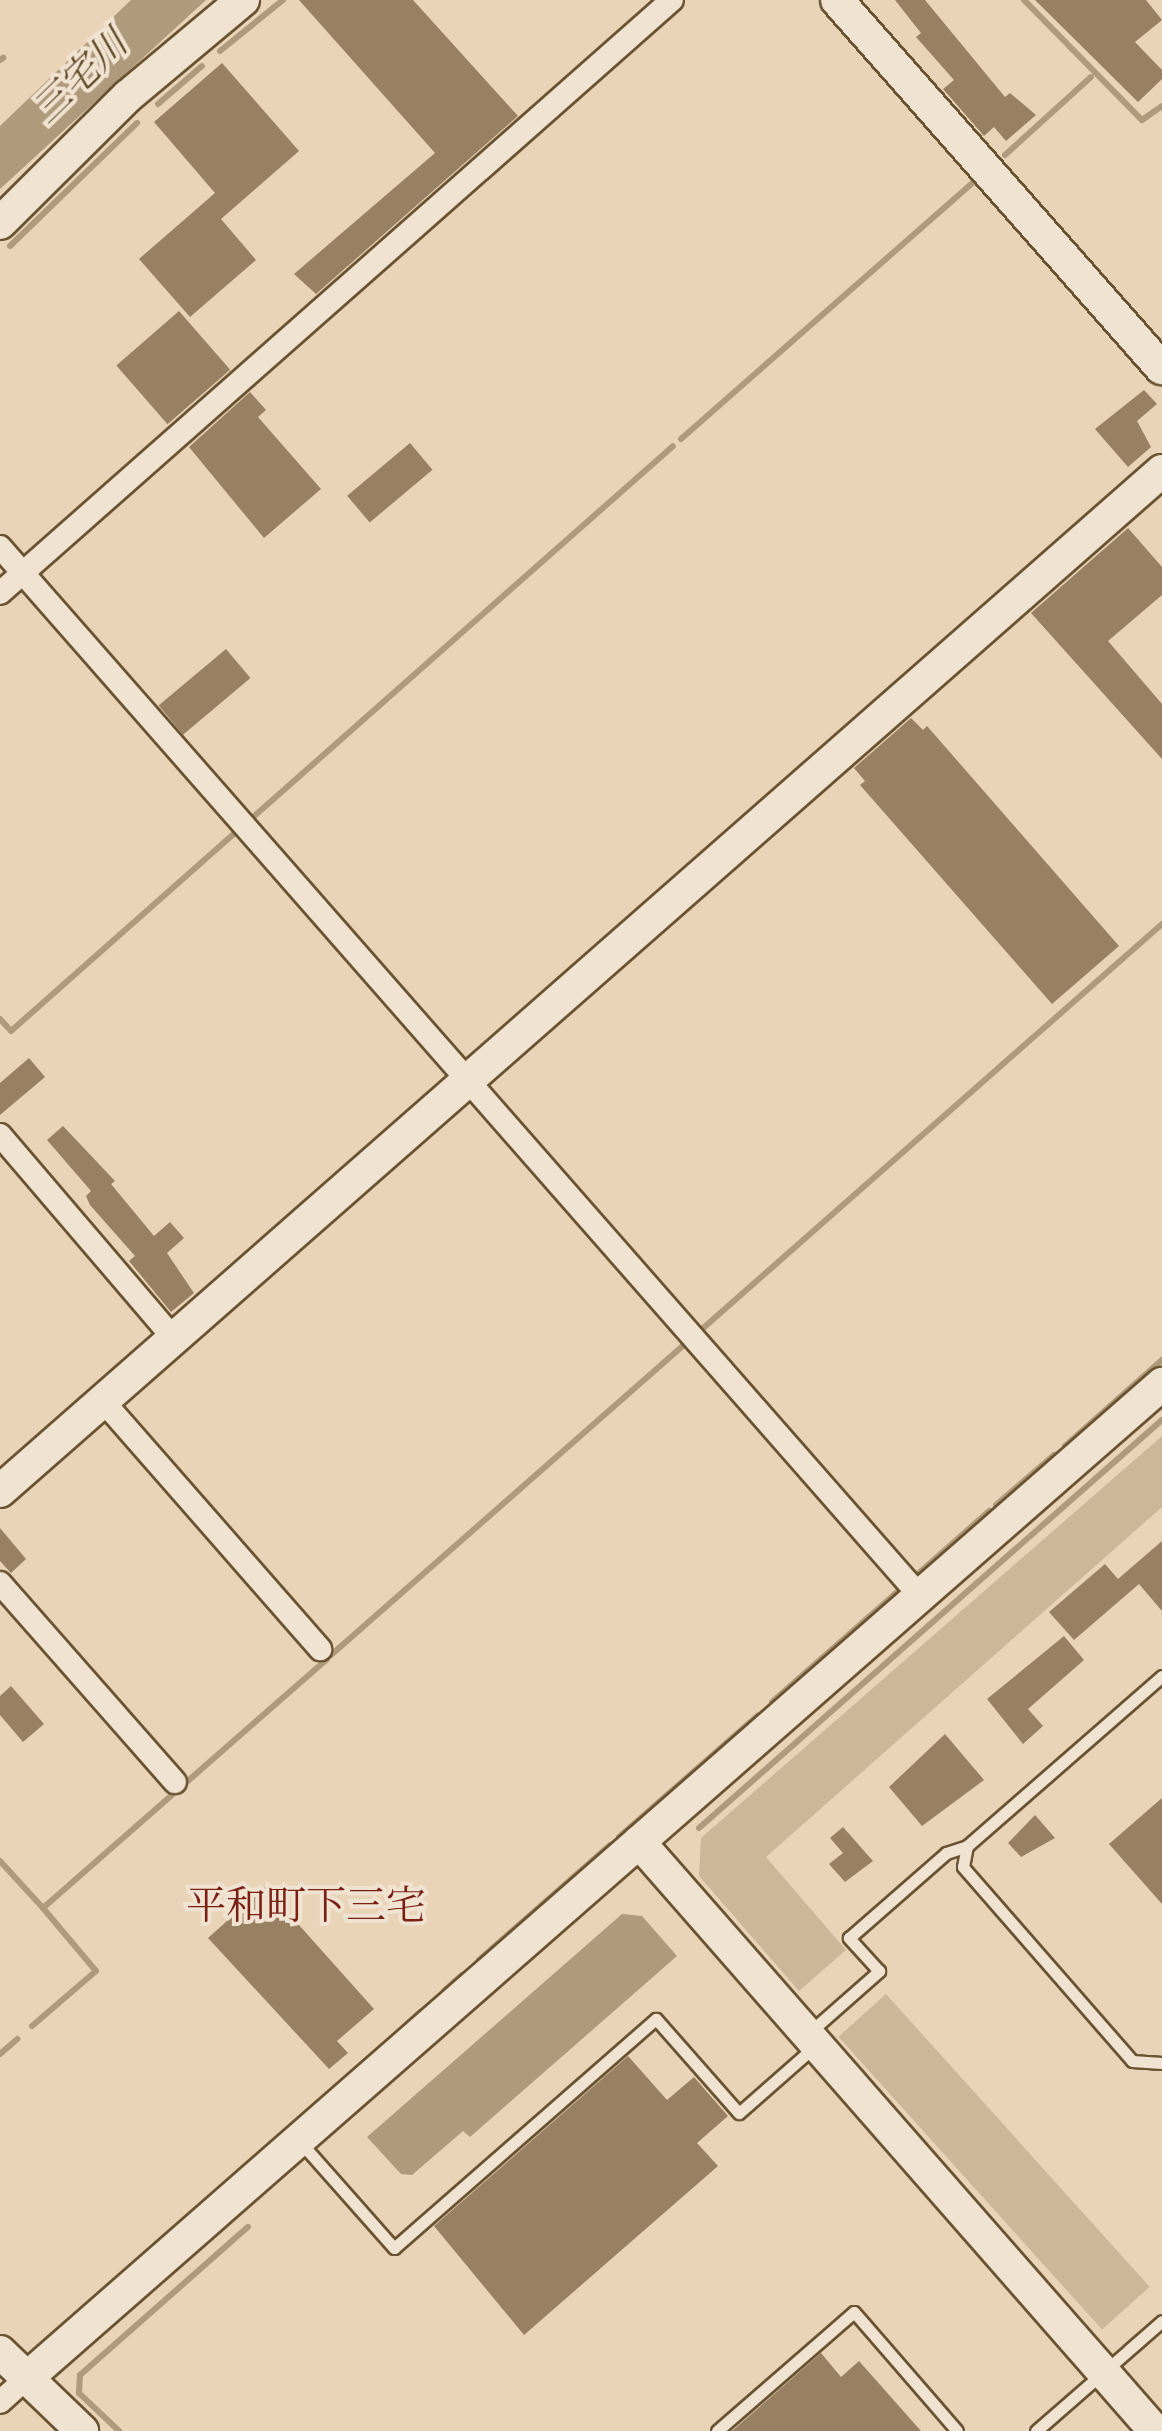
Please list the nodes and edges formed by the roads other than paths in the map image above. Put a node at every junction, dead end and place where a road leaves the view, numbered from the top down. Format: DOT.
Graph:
graph roads {
  1 [pos="243,0"];
  2 [pos="672,0"];
  3 [pos="837,0"];
  4 [pos="0,223"];
  5 [pos="1162,368"];
  6 [pos="1162,471"];
  7 [pos="0,547"];
  8 [pos="23,573"];
  9 [pos="0,593"];
  10 [pos="468,1081"];
  11 [pos="0,1135"];
  12 [pos="174,1339"];
  13 [pos="1162,1384"];
  14 [pos="103,1401"];
  15 [pos="0,1491"];
  16 [pos="0,1583"];
  17 [pos="920,1596"];
  18 [pos="320,1649"];
  19 [pos="1162,1676"];
  20 [pos="175,1782"];
  21 [pos="639,1842"];
  22 [pos="966,1846"];
  23 [pos="812,2040"];
  24 [pos="1162,2063"];
  25 [pos="299,2140"];
  26 [pos="1162,2321"];
  27 [pos="0,2352"];
  28 [pos="1104,2372"];
  29 [pos="27,2378"];
  30 [pos="0,2402"];
  31 [pos="82,2431"];
  32 [pos="716,2431"];
  33 [pos="957,2431"];
  34 [pos="1036,2431"];
  35 [pos="1155,2431"];
  1 -- 4 [label="street"];
  2 -- 8 [label="street"];
  3 -- 5 [label="street"];
  6 -- 10 [label="street"];
  7 -- 8 [label="street"];
  8 -- 9 [label="street"];
  8 -- 10 [label="street"];
  10 -- 12 [label="street"];
  10 -- 17 [label="street"];
  11 -- 12 [label="street"];
  12 -- 14 [label="street"];
  13 -- 17 [label="street"];
  14 -- 15 [label="street"];
  14 -- 18 [label="street"];
  16 -- 20 [label="street"];
  17 -- 21 [label="street"];
  19 -- 22 [label="lane"];
  21 -- 23 [label="street"];
  21 -- 25 [label="street"];
  22 -- 23 [label="lane"];
  22 -- 24 [label="lane"];
  23 -- 25 [label="lane"];
  23 -- 28 [label="street"];
  25 -- 29 [label="street"];
  26 -- 28 [label="lane"];
  27 -- 29 [label="street"];
  28 -- 34 [label="lane"];
  28 -- 35 [label="street"];
  29 -- 30 [label="street"];
  29 -- 31 [label="street"];
  32 -- 33 [label="lane"];
}
